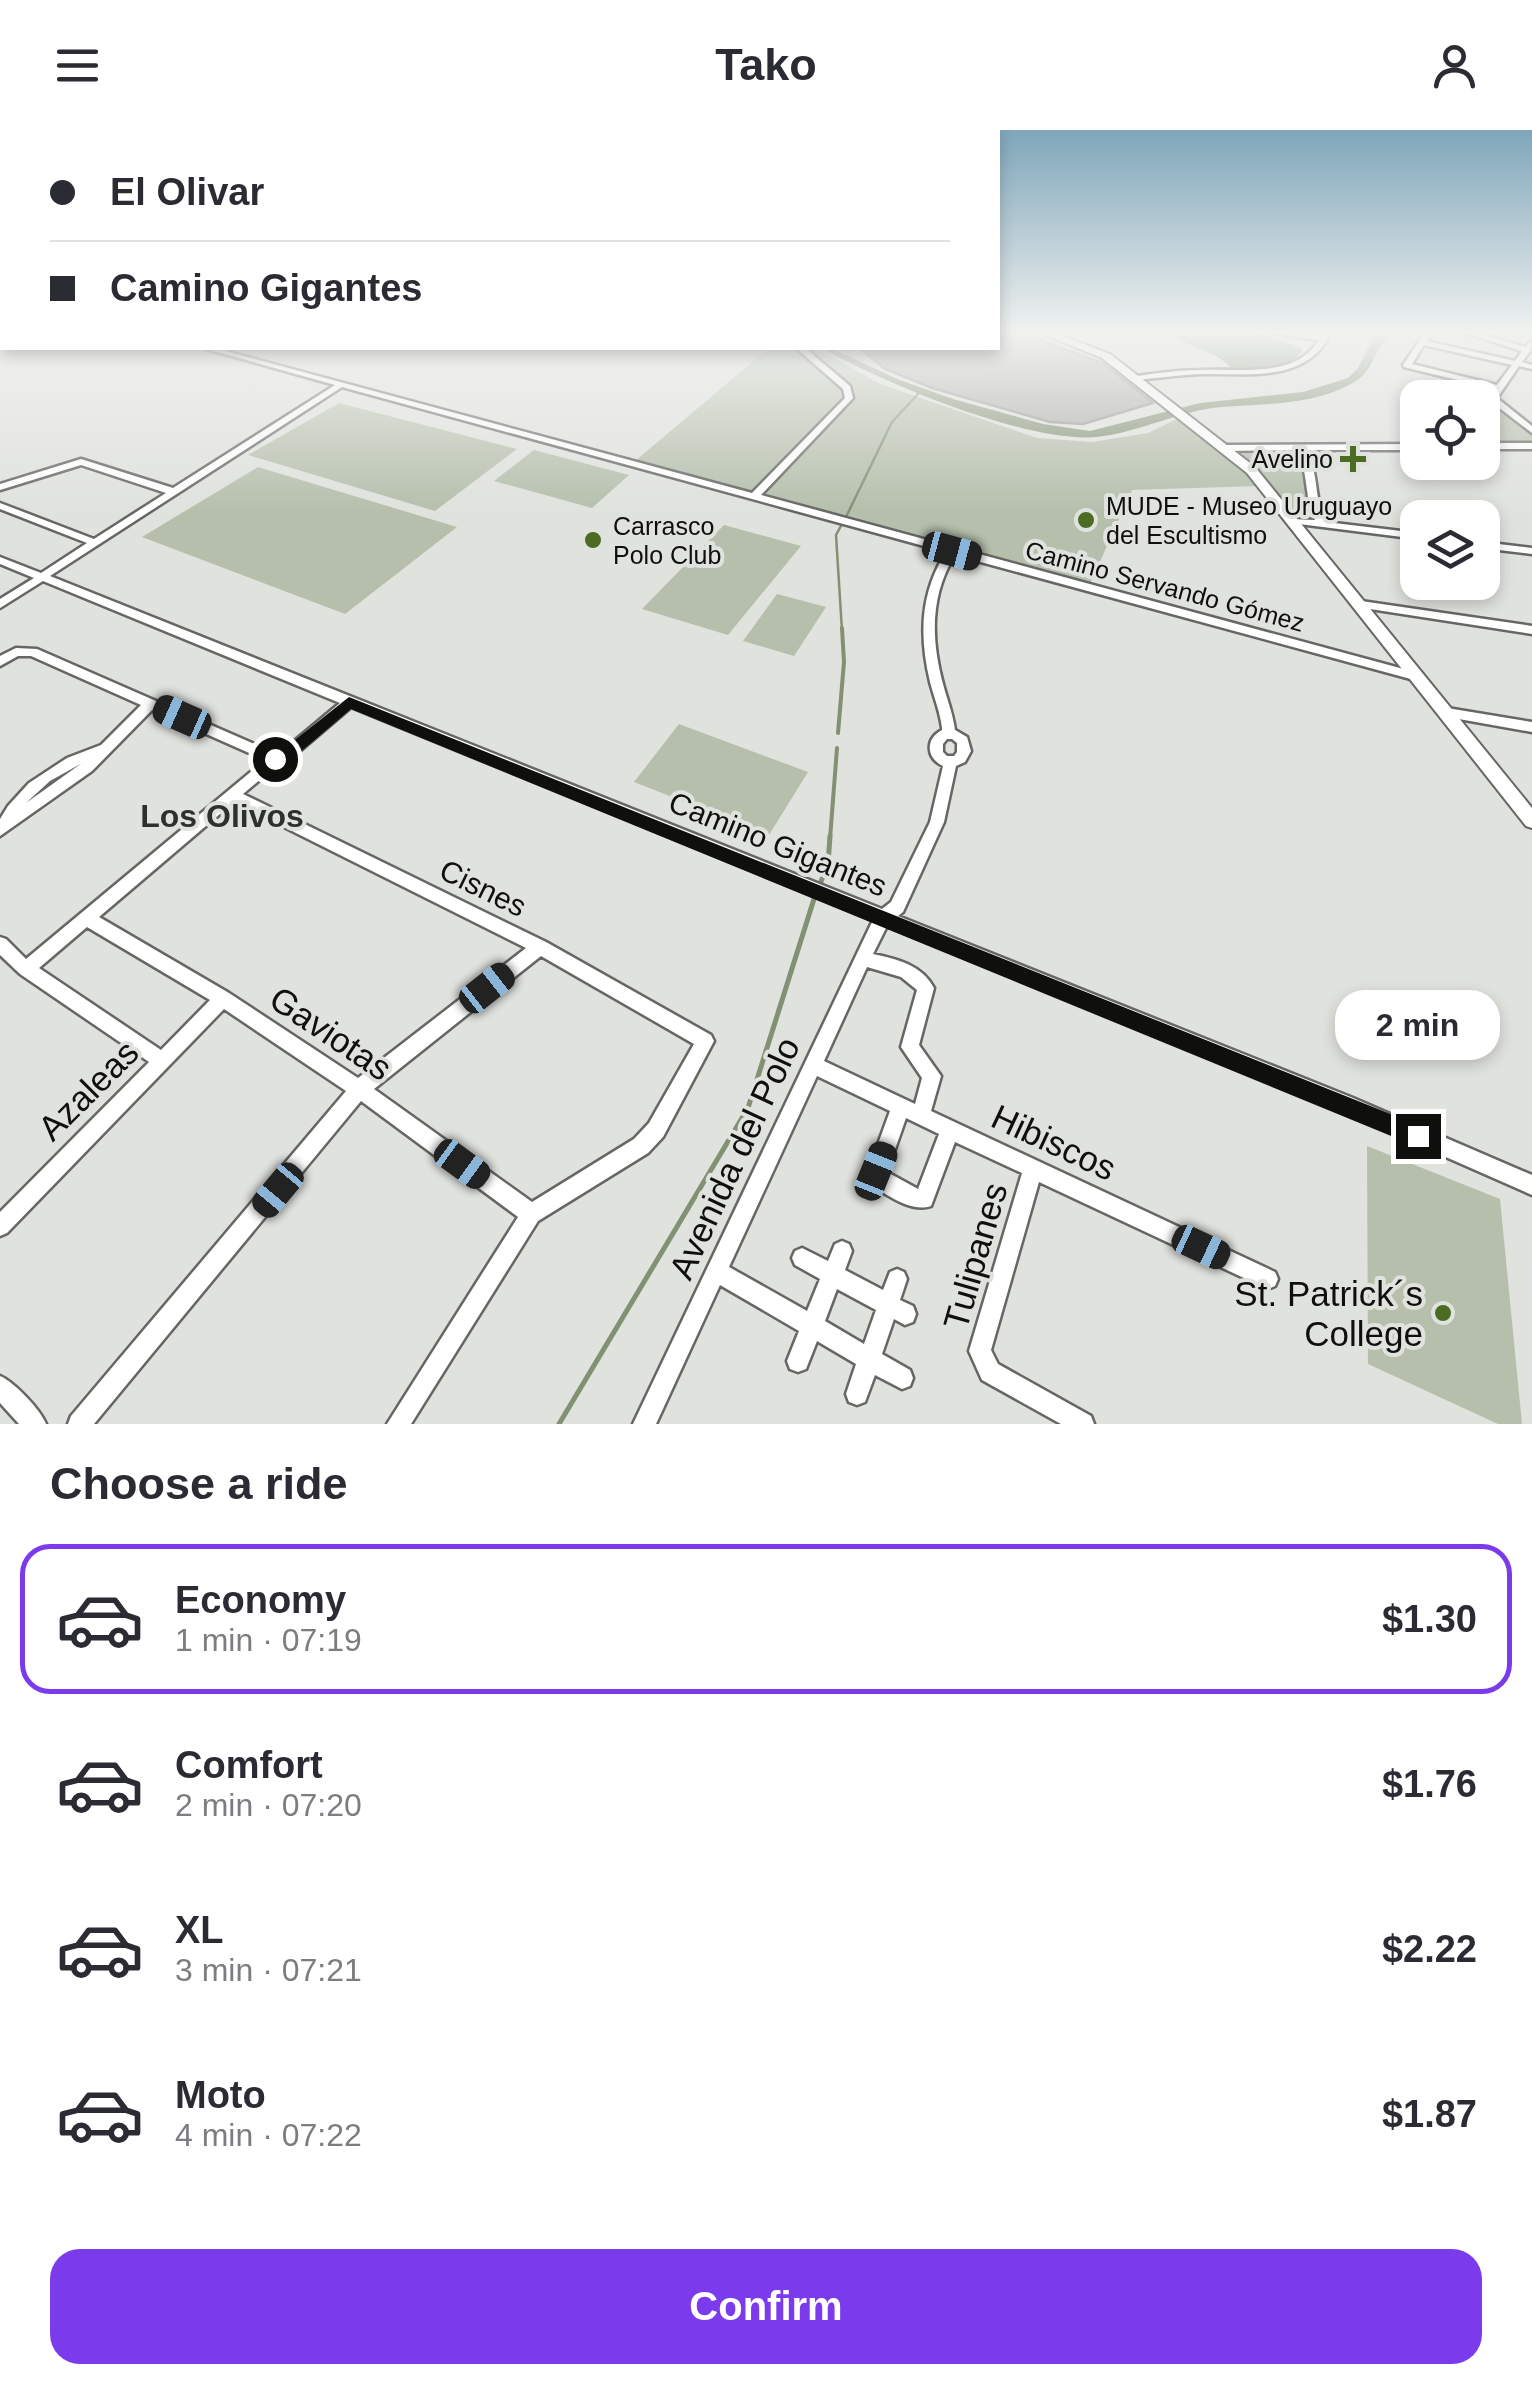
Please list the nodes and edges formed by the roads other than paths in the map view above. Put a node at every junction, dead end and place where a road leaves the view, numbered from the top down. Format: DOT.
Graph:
graph roads {
  1 [pos="331,391"];
  2 [pos="369,391"];
  3 [pos="848,391"];
  4 [pos="1154,391"];
  5 [pos="1500,404"];
  6 [pos="1532,430"];
  7 [pos="1500,446"];
  8 [pos="1532,446"];
  9 [pos="1400,447"];
  10 [pos="1226,448"];
  11 [pos="1301,449"];
  12 [pos="0,486"];
  13 [pos="174,492"];
  14 [pos="754,497"];
  15 [pos="0,506"];
  16 [pos="1295,521"];
  17 [pos="1322,524"];
  18 [pos="1400,534"];
  19 [pos="95,543"];
  20 [pos="1500,547"];
  21 [pos="952,551"];
  22 [pos="1532,551"];
  23 [pos="0,560"];
  24 [pos="42,577"];
  25 [pos="0,604"];
  26 [pos="1361,605"];
  27 [pos="1532,630"];
  28 [pos="0,662"];
  29 [pos="1418,676"];
  30 [pos="344,700"];
  31 [pos="151,703"];
  32 [pos="1447,714"];
  33 [pos="1532,726"];
  34 [pos="275,759"];
  35 [pos="232,794"];
  36 [pos="1532,821"];
  37 [pos="1,829"];
  38 [pos="86,918"];
  39 [pos="882,919"];
  40 [pos="0,944"];
  41 [pos="540,947"];
  42 [pos="863,959"];
  43 [pos="26,969"];
  44 [pos="222,999"];
  45 [pos="162,1060"];
  46 [pos="812,1065"];
  47 [pos="359,1089"];
  48 [pos="900,1108"];
  49 [pos="920,1116"];
  50 [pos="950,1130"];
  51 [pos="1033,1169"];
  52 [pos="1532,1185"];
  53 [pos="531,1214"];
  54 [pos="0,1226"];
  55 [pos="842,1251"];
  56 [pos="802,1258"];
  57 [pos="718,1272"];
  58 [pos="832,1274"];
  59 [pos="897,1278"];
  60 [pos="1268,1278"];
  61 [pos="896,1309"];
  62 [pos="812,1326"];
  63 [pos="869,1359"];
  64 [pos="798,1361"];
  65 [pos="902,1378"];
  66 [pos="0,1387"];
  67 [pos="857,1394"];
  68 [pos="36,1424"];
  69 [pos="79,1424"];
  70 [pos="398,1424"];
  71 [pos="644,1424"];
  72 [pos="1083,1424"];
  1 -- 13 [label="street"];
  2 -- 14 [label="street, Camino Servando Gómez"];
  3 -- 14 [label="street"];
  4 -- 10 [label="main road"];
  5 -- 6 [label="street"];
  7 -- 8 [label="street"];
  9 -- 11 [label="street"];
  10 -- 11 [label="street"];
  10 -- 16 [label="main road"];
  11 -- 17 [label="street"];
  12 -- 13 [label="street"];
  13 -- 19 [label="street"];
  14 -- 21 [label="street, Camino Servando Gómez"];
  15 -- 19 [label="street"];
  16 -- 17 [label="street"];
  16 -- 26 [label="main road"];
  17 -- 18 [label="street"];
  19 -- 24 [label="street"];
  20 -- 22 [label="street"];
  21 -- 29 [label="street, Camino Servando Gómez"];
  21 -- 39 [label="street, Avenida del Polo"];
  23 -- 24 [label="street, Camino Gigantes"];
  24 -- 25 [label="street"];
  24 -- 30 [label="street, Camino Gigantes"];
  26 -- 27 [label="street"];
  26 -- 29 [label="main road"];
  28 -- 31 [label="street"];
  29 -- 32 [label="main road"];
  30 -- 34 [label="street"];
  30 -- 39 [label="street, Camino Gigantes"];
  31 -- 34 [label="street"];
  31 -- 37 [label="street"];
  32 -- 33 [label="street"];
  32 -- 36 [label="main road"];
  34 -- 35 [label="street"];
  35 -- 38 [label="street"];
  35 -- 41 [label="street, Cisnes"];
  38 -- 43 [label="street"];
  38 -- 44 [label="street, Gaviotas"];
  39 -- 42 [label="street, Avenida del Polo"];
  39 -- 52 [label="street, Camino Gigantes"];
  40 -- 43 [label="street"];
  41 -- 47 [label="street"];
  41 -- 53 [label="street, Cisnes"];
  42 -- 46 [label="street, Avenida del Polo"];
  42 -- 49 [label="street"];
  43 -- 45 [label="street"];
  44 -- 45 [label="street, Azaleas"];
  44 -- 47 [label="street, Gaviotas"];
  45 -- 54 [label="street, Azaleas"];
  46 -- 48 [label="street, Hibiscos"];
  46 -- 57 [label="street, Avenida del Polo"];
  47 -- 53 [label="street, Gaviotas"];
  47 -- 69 [label="street"];
  48 -- 49 [label="street, Hibiscos"];
  48 -- 50 [label="street"];
  49 -- 50 [label="street, Hibiscos"];
  50 -- 51 [label="street, Hibiscos"];
  51 -- 60 [label="street, Hibiscos"];
  51 -- 72 [label="street, Tulipanes"];
  53 -- 70 [label="street"];
  55 -- 58 [label="street"];
  56 -- 58 [label="street"];
  57 -- 62 [label="street"];
  57 -- 71 [label="street, Avenida del Polo"];
  58 -- 61 [label="street"];
  58 -- 62 [label="street"];
  59 -- 61 [label="street"];
  61 -- 63 [label="street"];
  62 -- 63 [label="street"];
  62 -- 64 [label="street"];
  63 -- 65 [label="street"];
  63 -- 67 [label="street"];
  66 -- 68 [label="street"];
}
